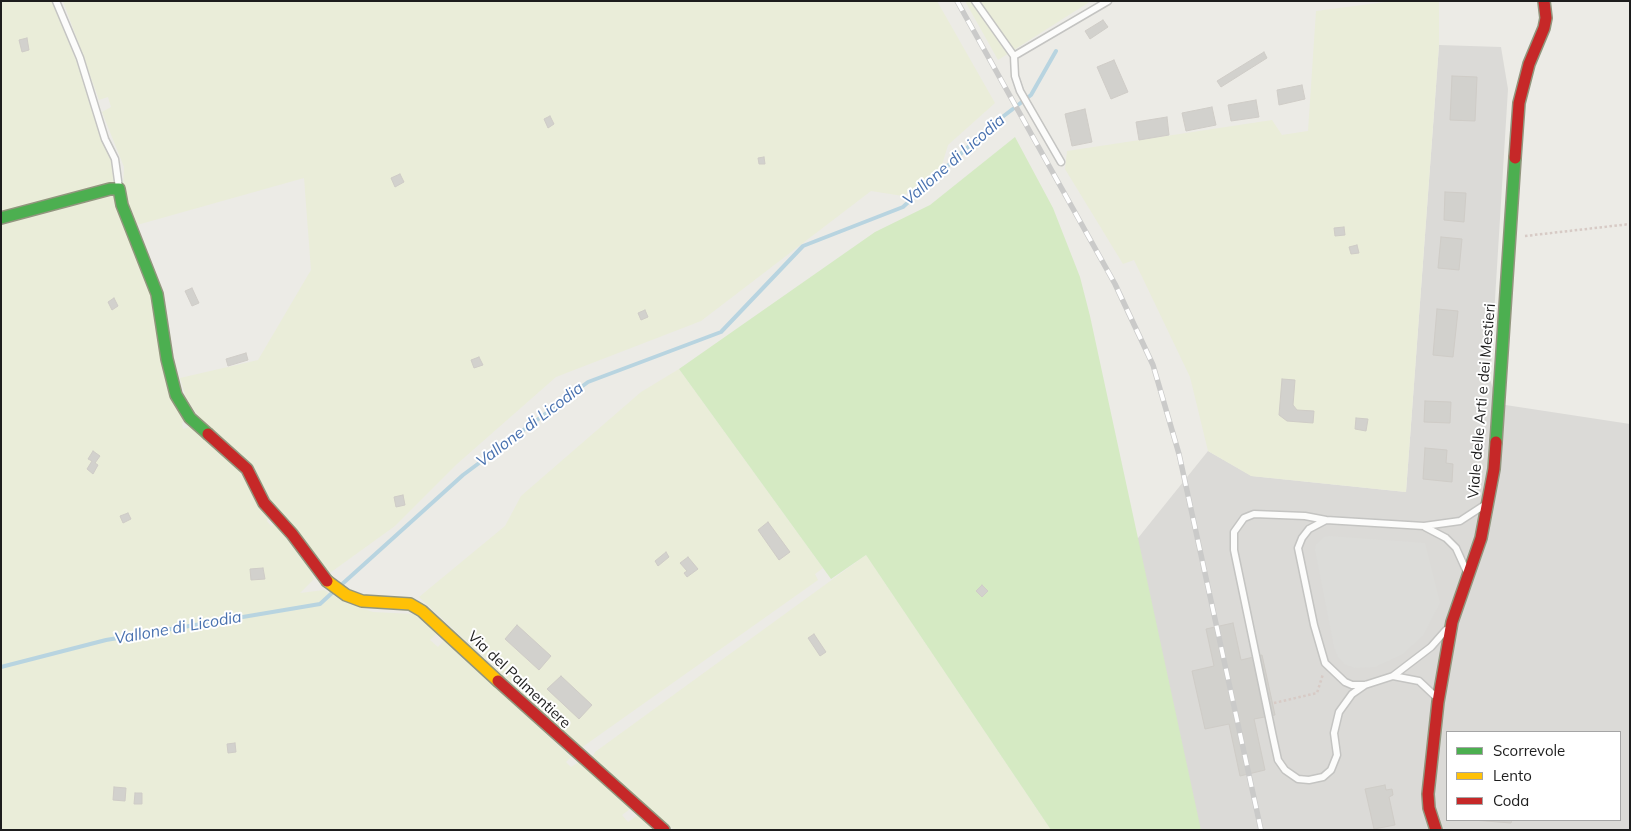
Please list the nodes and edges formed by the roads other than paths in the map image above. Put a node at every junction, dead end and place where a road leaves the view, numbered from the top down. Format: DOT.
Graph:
graph roads {
  1 [pos="56,1"];
  2 [pos="974,1"];
  3 [pos="1108,1"];
  4 [pos="1544,1"];
  5 [pos="1014,56"];
  6 [pos="1061,162"];
  7 [pos="119,189"];
  8 [pos="1,218"];
  9 [pos="1488,502"];
  10 [pos="1326,520"];
  11 [pos="1424,526"];
  12 [pos="1468,576"];
  13 [pos="1452,622"];
  14 [pos="1393,676"];
  15 [pos="1365,685"];
  16 [pos="1438,702"];
  17 [pos="664,830"];
  18 [pos="1436,830"];
  1 -- 7 [label="lane"];
  2 -- 5 [label="lane"];
  3 -- 5 [label="lane"];
  4 -- 9 [label="street, Viale delle Arti e dei Mestieri"];
  5 -- 6 [label="lane"];
  7 -- 8 [label="street"];
  7 -- 17 [label="street, Via del Palmentiere"];
  9 -- 11 [label="lane"];
  9 -- 12 [label="street, Viale delle Arti e dei Mestieri"];
  10 -- 11 [label="lane"];
  10 -- 15 [label="lane"];
  10 -- 15 [label="lane"];
  11 -- 12 [label="lane"];
  12 -- 13 [label="street, Viale delle Arti e dei Mestieri"];
  13 -- 14 [label="lane"];
  13 -- 16 [label="street, Viale delle Arti e dei Mestieri"];
  14 -- 15 [label="lane"];
  14 -- 16 [label="lane"];
  16 -- 18 [label="street, Viale delle Arti e dei Mestieri"];
}
